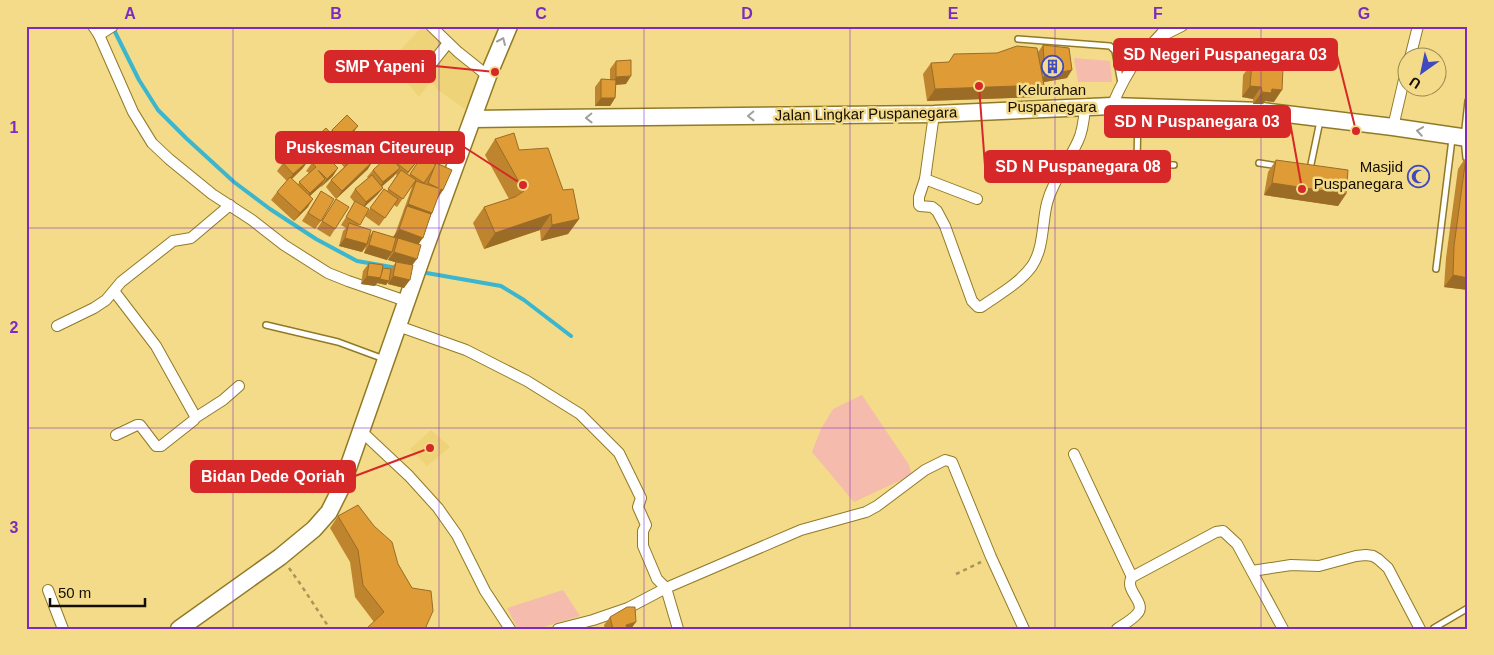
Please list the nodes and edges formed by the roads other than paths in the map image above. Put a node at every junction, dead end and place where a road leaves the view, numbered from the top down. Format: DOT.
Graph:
graph roads {
  1 [pos="431,26"];
  2 [pos="509,26"];
  3 [pos="1167,26"];
  4 [pos="1182,26"];
  5 [pos="1418,26"];
  6 [pos="103,30"];
  7 [pos="1159,38"];
  8 [pos="1018,39"];
  9 [pos="448,42"];
  10 [pos="1412,48"];
  11 [pos="429,67"];
  12 [pos="488,76"];
  13 [pos="1121,85"];
  14 [pos="1400,98"];
  15 [pos="1468,102"];
  16 [pos="1112,106"];
  17 [pos="1138,107"];
  18 [pos="1085,108"];
  19 [pos="934,114"];
  20 [pos="1321,118"];
  21 [pos="473,119"];
  22 [pos="1393,127"];
  23 [pos="1461,137"];
  24 [pos="1468,160"];
  25 [pos="1092,162"];
  26 [pos="1260,163"];
  27 [pos="1137,164"];
  28 [pos="1174,165"];
  29 [pos="1285,166"];
  30 [pos="1302,168"];
  31 [pos="1310,169"];
  32 [pos="1317,171"];
  33 [pos="925,179"];
  34 [pos="977,199"];
  35 [pos="230,205"];
  36 [pos="1436,268"];
  37 [pos="114,291"];
  38 [pos="408,297"];
  39 [pos="266,325"];
  40 [pos="57,326"];
  41 [pos="398,326"];
  42 [pos="387,360"];
  43 [pos="239,386"];
  44 [pos="195,418"];
  45 [pos="361,431"];
  46 [pos="116,435"];
  47 [pos="1074,454"];
  48 [pos="1252,571"];
  49 [pos="1132,577"];
  50 [pos="666,588"];
  51 [pos="48,590"];
  52 [pos="1468,608"];
  53 [pos="594,624"];
  54 [pos="184,627"];
  55 [pos="1434,628"];
  56 [pos="62,629"];
  57 [pos="510,629"];
  58 [pos="558,629"];
  59 [pos="678,629"];
  60 [pos="1024,629"];
  61 [pos="1117,629"];
  62 [pos="1283,629"];
  63 [pos="1420,629"];
  1 -- 9 [label="street"];
  12 -- 2 [label="main road, one-way"];
  3 -- 7 [label="street"];
  4 -- 7 [label="street"];
  5 -- 10 [label="street"];
  6 -- 35 [label="street"];
  7 -- 13 [label="street"];
  8 -- 13 [label="lane"];
  9 -- 11 [label="street"];
  9 -- 12 [label="street"];
  12 -- 21 [label="main road"];
  13 -- 16 [label="street"];
  14 -- 22 [label="street"];
  15 -- 23 [label="lane"];
  16 -- 17 [label="main road, Jalan Lingkar Puspanegara"];
  16 -- 18 [label="main road, Jalan Lingkar Puspanegara"];
  17 -- 20 [label="main road, Jalan Lingkar Puspanegara"];
  17 -- 27 [label="lane"];
  18 -- 19 [label="main road, Jalan Lingkar Puspanegara"];
  18 -- 33 [label="street"];
  19 -- 21 [label="main road, Jalan Lingkar Puspanegara, one-way"];
  19 -- 33 [label="street"];
  20 -- 22 [label="main road, Jalan Lingkar Puspanegara"];
  20 -- 31 [label="lane"];
  21 -- 38 [label="main road"];
  23 -- 22 [label="main road, Jalan Lingkar Puspanegara, one-way"];
  23 -- 24 [label="lane"];
  23 -- 36 [label="lane"];
  25 -- 27 [label="lane"];
  26 -- 29 [label="lane"];
  27 -- 28 [label="lane"];
  30 -- 31 [label="lane"];
  31 -- 32 [label="lane"];
  33 -- 34 [label="street"];
  35 -- 37 [label="street"];
  35 -- 38 [label="street"];
  37 -- 40 [label="street"];
  37 -- 44 [label="street"];
  38 -- 41 [label="main road"];
  39 -- 42 [label="lane"];
  41 -- 42 [label="main road"];
  41 -- 50 [label="street"];
  42 -- 45 [label="main road"];
  43 -- 44 [label="street"];
  44 -- 46 [label="street"];
  45 -- 54 [label="main road"];
  45 -- 57 [label="street"];
  47 -- 49 [label="street"];
  48 -- 49 [label="street"];
  48 -- 62 [label="street"];
  48 -- 63 [label="street"];
  49 -- 61 [label="street"];
  50 -- 53 [label="street"];
  50 -- 59 [label="street"];
  50 -- 60 [label="street"];
  51 -- 56 [label="street"];
  52 -- 55 [label="lane"];
  53 -- 58 [label="street"];
}
